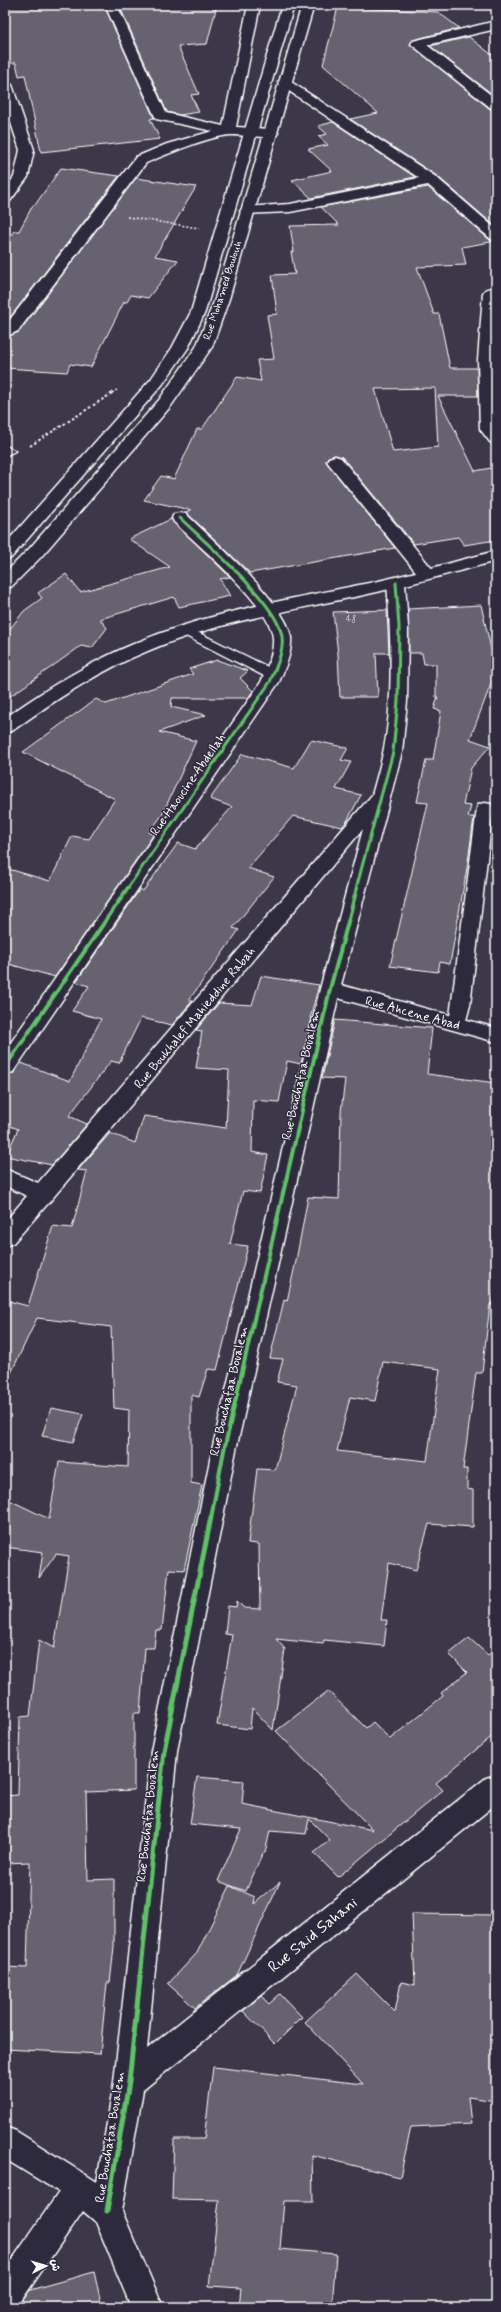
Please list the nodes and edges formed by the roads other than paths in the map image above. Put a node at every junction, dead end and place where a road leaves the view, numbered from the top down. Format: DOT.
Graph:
graph roads {
  1 [pos="111,5"];
  2 [pos="254,5"];
  3 [pos="288,5"];
  4 [pos="308,5"];
  5 [pos="489,30"];
  6 [pos="285,82"];
  7 [pos="5,85"];
  8 [pos="496,105"];
  9 [pos="166,131"];
  10 [pos="229,131"];
  11 [pos="250,132"];
  12 [pos="271,133"];
  13 [pos="431,180"];
  14 [pos="5,198"];
  15 [pos="247,211"];
  16 [pos="496,236"];
  17 [pos="496,290"];
  18 [pos="5,332"];
  19 [pos="496,440"];
  20 [pos="335,461"];
  21 [pos="180,518"];
  22 [pos="5,554"];
  23 [pos="496,556"];
  24 [pos="427,574"];
  25 [pos="5,583"];
  26 [pos="396,583"];
  27 [pos="270,609"];
  28 [pos="187,630"];
  29 [pos="273,675"];
  30 [pos="5,727"];
  31 [pos="381,795"];
  32 [pos="484,808"];
  33 [pos="330,989"];
  34 [pos="458,1024"];
  35 [pos="496,1035"];
  36 [pos="5,1067"];
  37 [pos="5,1177"];
  38 [pos="43,1194"];
  39 [pos="5,1237"];
  40 [pos="496,1787"];
  41 [pos="128,2082"];
  42 [pos="5,2142"];
  43 [pos="80,2188"];
  44 [pos="106,2211"];
  45 [pos="5,2291"];
  46 [pos="147,2307"];
  1 -- 9 [label="street"];
  2 -- 10 [label="street"];
  3 -- 11 [label="street"];
  4 -- 6 [label="street, Rue Mohamed Boulouh"];
  5 -- 8 [label="street"];
  6 -- 12 [label="street, Rue Mohamed Boulouh"];
  6 -- 13 [label="street"];
  7 -- 14 [label="street"];
  9 -- 10 [label="street"];
  9 -- 10 [label="street"];
  9 -- 18 [label="street"];
  10 -- 11 [label="street"];
  11 -- 12 [label="street"];
  11 -- 22 [label="street"];
  12 -- 15 [label="street, Rue Mohamed Boulouh"];
  13 -- 15 [label="street"];
  13 -- 16 [label="street"];
  15 -- 25 [label="street, Rue Mohamed Boulouh"];
  17 -- 19 [label="street"];
  20 -- 24 [label="street"];
  21 -- 27 [label="street, Rue Haoucine Abdellah"];
  23 -- 24 [label="street"];
  24 -- 26 [label="street"];
  26 -- 27 [label="street"];
  26 -- 31 [label="street, Rue Bouchafaa Boualem"];
  27 -- 28 [label="street"];
  27 -- 29 [label="street, Rue Haoucine Abdellah"];
  28 -- 29 [label="lane"];
  28 -- 30 [label="street"];
  29 -- 36 [label="street, Rue Haoucine Abdellah"];
  31 -- 33 [label="street, Rue Bouchafaa Boualem"];
  31 -- 38 [label="street, Rue Boukhalef Mahieddine Rabah"];
  32 -- 34 [label="lane"];
  33 -- 34 [label="street, Rue Ahcene Abad"];
  33 -- 41 [label="street, Rue Bouchafaa Boualem"];
  34 -- 35 [label="street, Rue Ahcene Abad"];
  37 -- 38 [label="street"];
  38 -- 39 [label="street, Rue Boukhalef Mahieddine Rabah"];
  40 -- 41 [label="street, Rue Said Sahani"];
  41 -- 44 [label="street, Rue Bouchafaa Boualem"];
  42 -- 43 [label="street"];
  43 -- 44 [label="street"];
  43 -- 45 [label="street"];
  44 -- 46 [label="street"];
}
